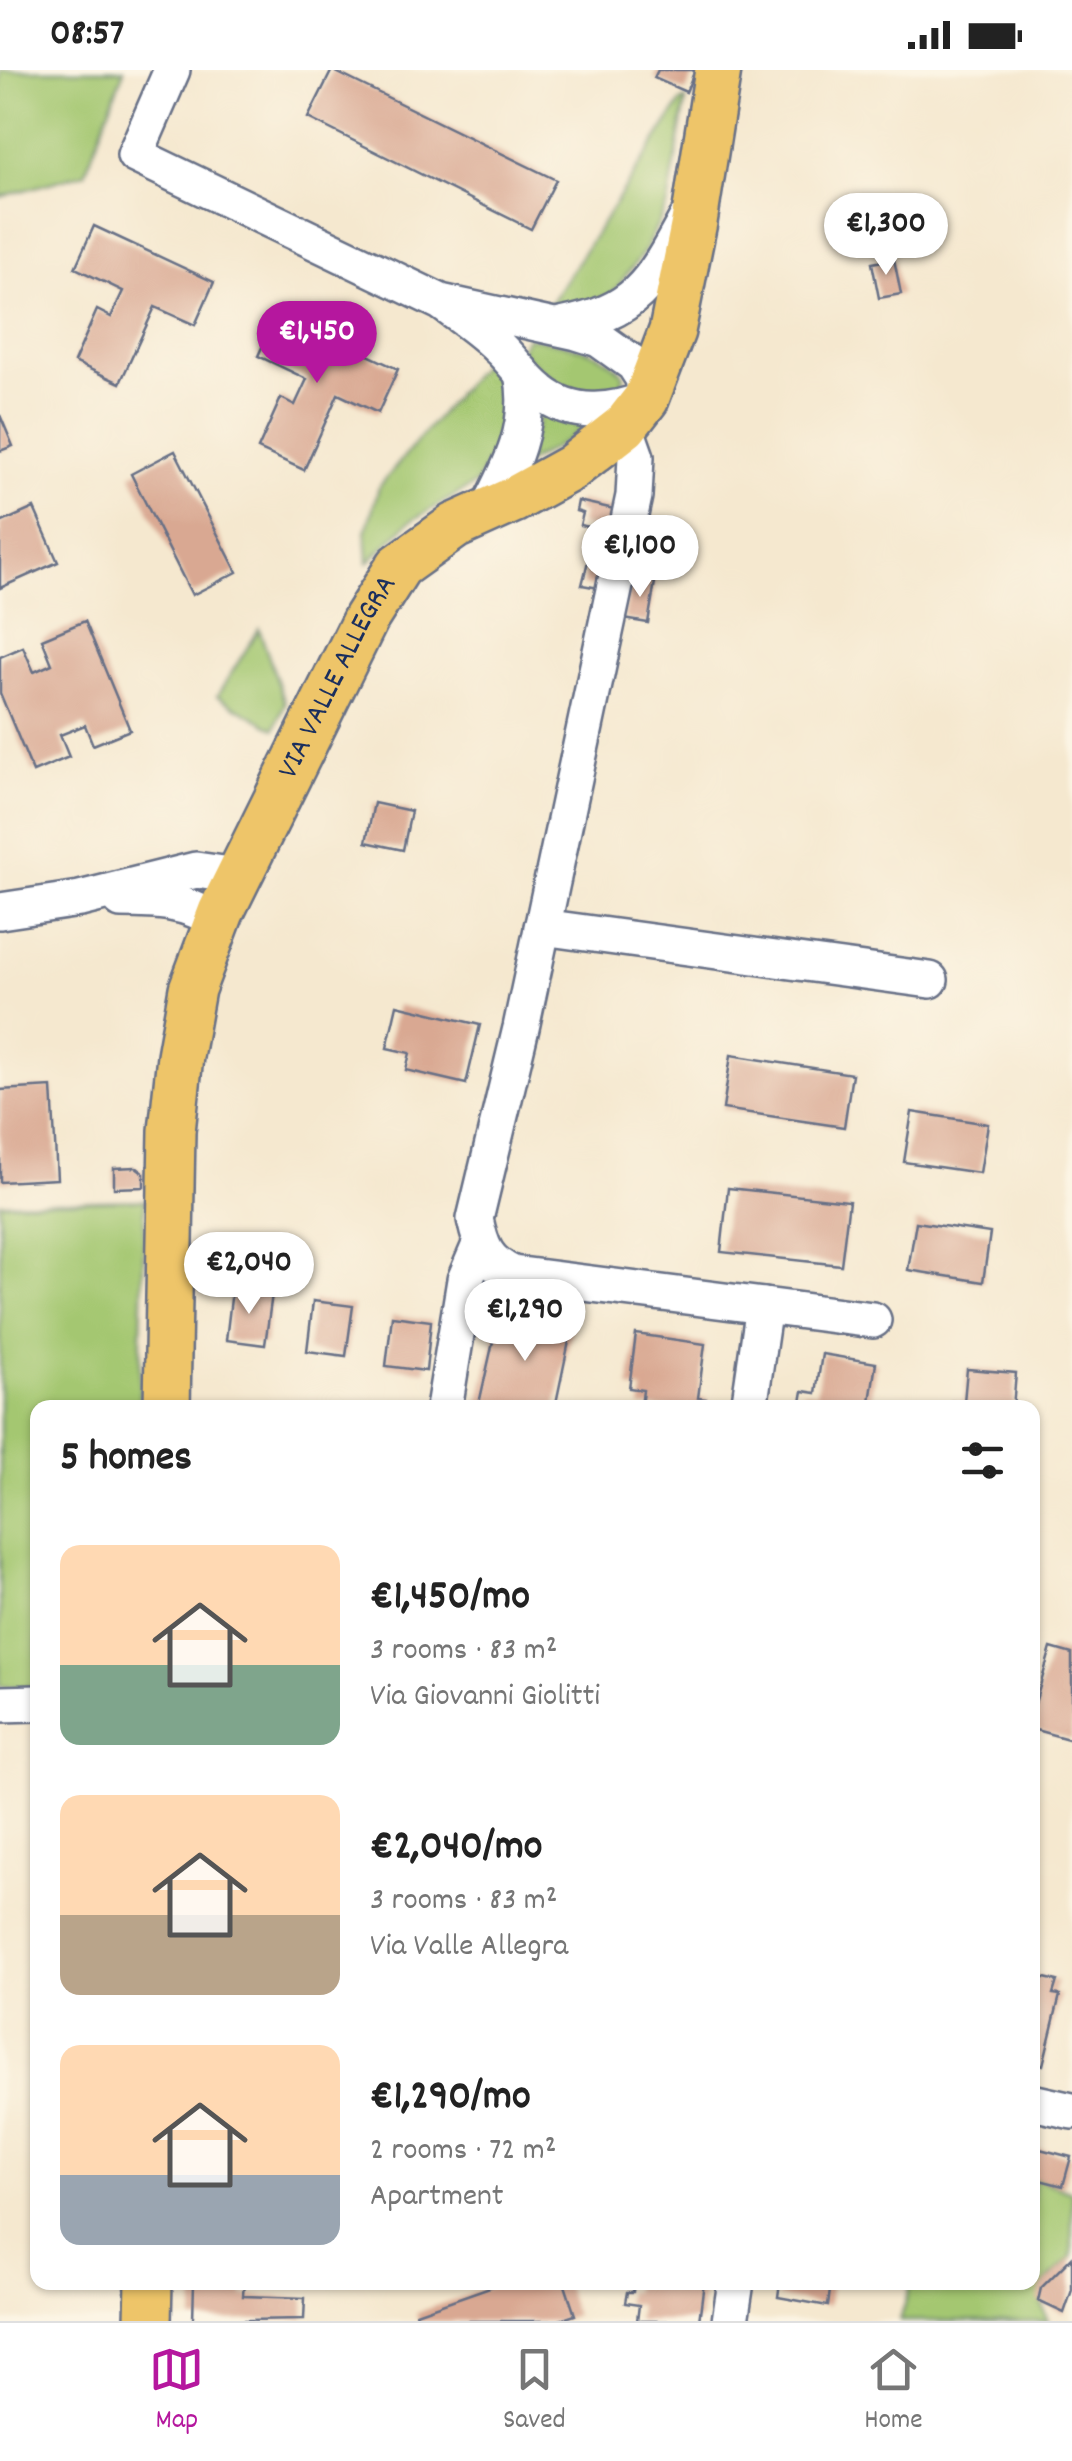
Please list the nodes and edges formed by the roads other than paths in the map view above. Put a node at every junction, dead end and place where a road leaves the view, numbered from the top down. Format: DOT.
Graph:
graph roads {
  1 [pos="172,70"];
  2 [pos="718,70"];
  3 [pos="698,198"];
  4 [pos="441,302"];
  5 [pos="556,327"];
  6 [pos="522,373"];
  7 [pos="636,412"];
  8 [pos="487,512"];
  9 [pos="237,876"];
  10 [pos="80,899"];
  11 [pos="0,911"];
  12 [pos="217,921"];
  13 [pos="542,927"];
  14 [pos="930,980"];
  15 [pos="480,1245"];
  16 [pos="764,1306"];
  17 [pos="873,1320"];
  18 [pos="167,1400"];
  19 [pos="445,1400"];
  20 [pos="750,1400"];
  21 [pos="30,1703"];
  22 [pos="0,1704"];
  23 [pos="1040,2104"];
  24 [pos="1072,2110"];
  25 [pos="149,2290"];
  26 [pos="735,2290"];
  27 [pos="148,2321"];
  28 [pos="730,2321"];
  1 -- 4 [label="street"];
  2 -- 3 [label="main road"];
  3 -- 5 [label="street"];
  3 -- 7 [label="main road"];
  4 -- 5 [label="street"];
  4 -- 6 [label="street"];
  5 -- 7 [label="street"];
  6 -- 7 [label="street"];
  6 -- 8 [label="street"];
  7 -- 8 [label="main road, VIA VALLE ALLEGRA"];
  7 -- 13 [label="street"];
  8 -- 9 [label="main road, VIA VALLE ALLEGRA"];
  9 -- 10 [label="street"];
  9 -- 12 [label="main road, VIA VALLE ALLEGRA"];
  10 -- 11 [label="street"];
  10 -- 12 [label="street"];
  12 -- 18 [label="main road, VIA VALLE ALLEGRA"];
  13 -- 14 [label="street"];
  13 -- 15 [label="street"];
  15 -- 16 [label="street"];
  15 -- 19 [label="street"];
  16 -- 17 [label="street"];
  16 -- 20 [label="street"];
  21 -- 22 [label="street"];
  23 -- 24 [label="street"];
  25 -- 27 [label="main road"];
  26 -- 28 [label="street"];
}
